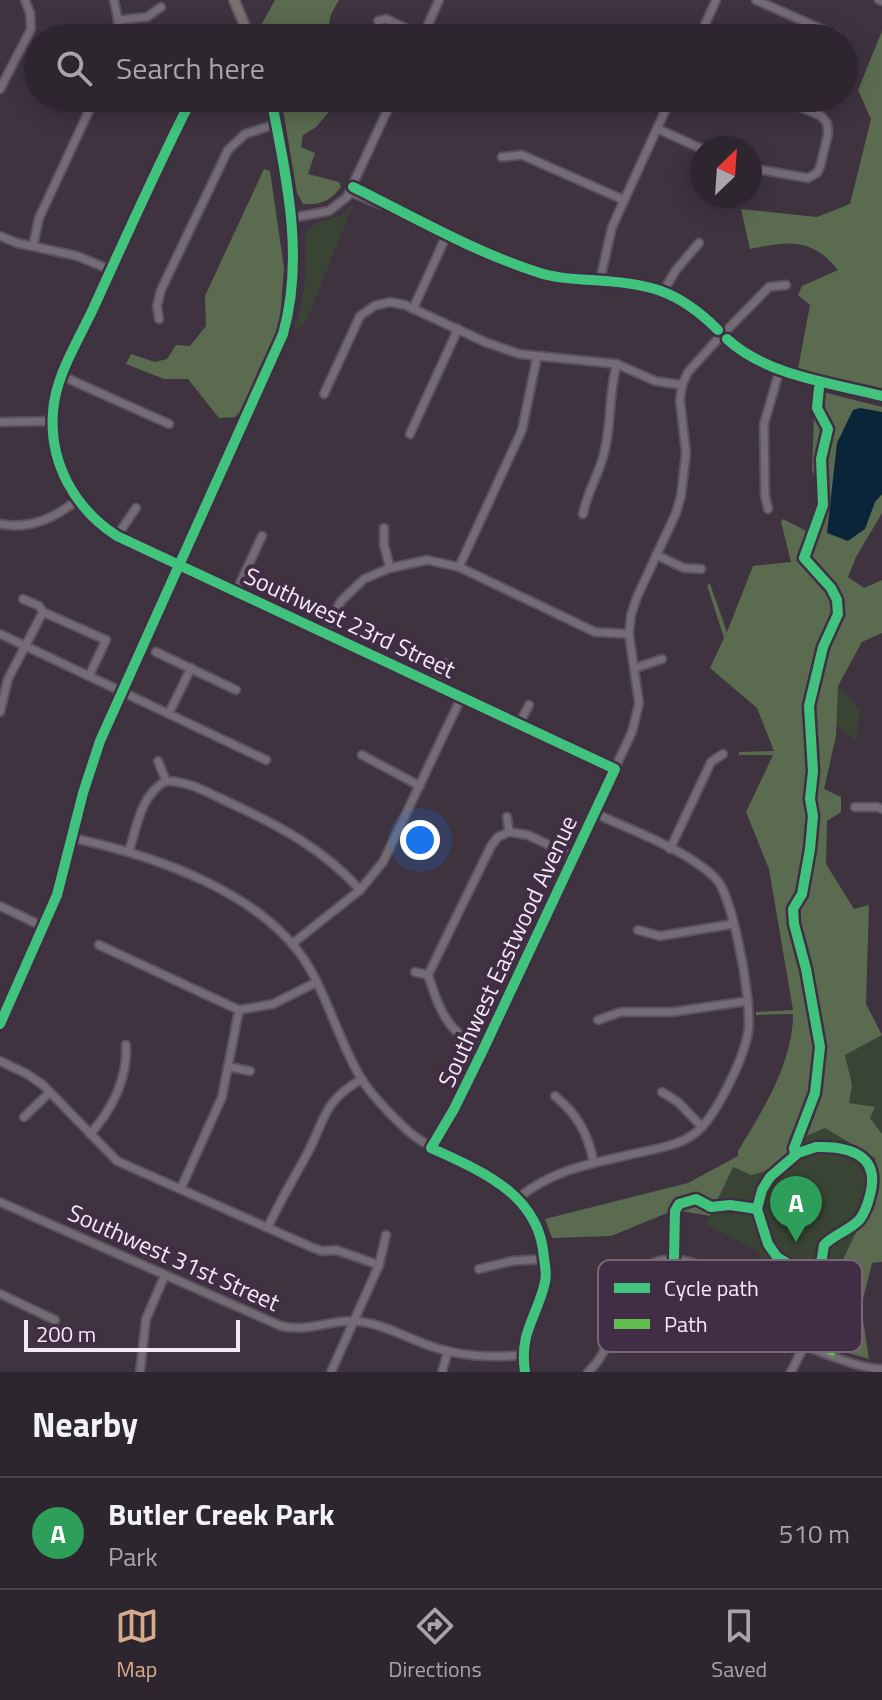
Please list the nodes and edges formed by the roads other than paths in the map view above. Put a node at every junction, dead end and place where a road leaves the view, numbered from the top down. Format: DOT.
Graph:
graph roads {
  1 [pos="25,0"];
  2 [pos="114,0"];
  3 [pos="234,0"];
  4 [pos="439,0"];
  5 [pos="716,0"];
  6 [pos="756,0"];
  7 [pos="161,7"];
  8 [pos="118,20"];
  9 [pos="378,21"];
  10 [pos="31,24"];
  11 [pos="118,24"];
  12 [pos="244,24"];
  13 [pos="396,24"];
  14 [pos="428,24"];
  15 [pos="705,24"];
  16 [pos="810,24"];
  17 [pos="24,43"];
  18 [pos="0,89"];
  19 [pos="88,112"];
  20 [pos="185,112"];
  21 [pos="274,112"];
  22 [pos="387,112"];
  23 [pos="665,112"];
  24 [pos="812,112"];
  25 [pos="276,124"];
  26 [pos="658,129"];
  27 [pos="690,144"];
  28 [pos="502,157"];
  29 [pos="762,170"];
  30 [pos="352,190"];
  31 [pos="624,200"];
  32 [pos="291,218"];
  33 [pos="447,234"];
  34 [pos="0,236"];
  35 [pos="699,243"];
  36 [pos="33,246"];
  37 [pos="111,270"];
  38 [pos="600,280"];
  39 [pos="786,285"];
  40 [pos="664,290"];
  41 [pos="413,309"];
  42 [pos="159,319"];
  43 [pos="458,329"];
  44 [pos="724,333"];
  45 [pos="537,357"];
  46 [pos="617,364"];
  47 [pos="780,369"];
  48 [pos="62,376"];
  49 [pos="682,385"];
  50 [pos="324,394"];
  51 [pos="882,396"];
  52 [pos="53,421"];
  53 [pos="0,422"];
  54 [pos="169,424"];
  55 [pos="410,434"];
  56 [pos="77,500"];
  57 [pos="136,508"];
  58 [pos="768,509"];
  59 [pos="583,514"];
  60 [pos="0,524"];
  61 [pos="384,528"];
  62 [pos="117,536"];
  63 [pos="262,536"];
  64 [pos="656,555"];
  65 [pos="180,566"];
  66 [pos="459,567"];
  67 [pos="390,568"];
  68 [pos="701,569"];
  69 [pos="236,592"];
  70 [pos="23,599"];
  71 [pos="43,612"];
  72 [pos="324,633"];
  73 [pos="0,634"];
  74 [pos="629,634"];
  75 [pos="24,646"];
  76 [pos="156,652"];
  77 [pos="662,659"];
  78 [pos="445,663"];
  79 [pos="191,668"];
  80 [pos="635,668"];
  81 [pos="89,676"];
  82 [pos="434,683"];
  83 [pos="236,690"];
  84 [pos="122,692"];
  85 [pos="462,696"];
  86 [pos="529,705"];
  87 [pos="0,712"];
  88 [pos="169,713"];
  89 [pos="519,724"];
  90 [pos="723,754"];
  91 [pos="362,755"];
  92 [pos="266,760"];
  93 [pos="158,761"];
  94 [pos="615,769"];
  95 [pos="166,781"];
  96 [pos="420,786"];
  97 [pos="855,807"];
  98 [pos="882,809"];
  99 [pos="594,813"];
  100 [pos="507,817"];
  101 [pos="509,832"];
  102 [pos="72,838"];
  103 [pos="670,849"];
  104 [pos="129,851"];
  105 [pos="574,857"];
  106 [pos="360,890"];
  107 [pos="0,906"];
  108 [pos="733,924"];
  109 [pos="44,927"];
  110 [pos="638,930"];
  111 [pos="292,944"];
  112 [pos="99,945"];
  113 [pos="415,972"];
  114 [pos="428,975"];
  115 [pos="317,982"];
  116 [pos="748,1001"];
  117 [pos="239,1010"];
  118 [pos="598,1020"];
  119 [pos="0,1024"];
  120 [pos="126,1045"];
  121 [pos="483,1050"];
  122 [pos="0,1061"];
  123 [pos="230,1067"];
  124 [pos="250,1071"];
  125 [pos="362,1079"];
  126 [pos="50,1092"];
  127 [pos="662,1092"];
  128 [pos="555,1096"];
  129 [pos="24,1117"];
  130 [pos="702,1127"];
  131 [pos="90,1134"];
  132 [pos="431,1148"];
  133 [pos="594,1163"];
  134 [pos="181,1188"];
  135 [pos="518,1198"];
  136 [pos="0,1202"];
  137 [pos="268,1227"];
  138 [pos="386,1235"];
  139 [pos="544,1259"];
  140 [pos="662,1260"];
  141 [pos="684,1260"];
  142 [pos="379,1265"];
  143 [pos="479,1269"];
  144 [pos="165,1275"];
  145 [pos="0,1294"];
  146 [pos="55,1320"];
  147 [pos="355,1321"];
  148 [pos="448,1351"];
  149 [pos="604,1352"];
  150 [pos="801,1352"];
  151 [pos="823,1352"];
  152 [pos="522,1355"];
  153 [pos="882,1369"];
  154 [pos="140,1372"];
  155 [pos="331,1372"];
  156 [pos="442,1372"];
  157 [pos="525,1372"];
  158 [pos="588,1372"];
  159 [pos="791,1372"];
  1 -- 10 [label="street"];
  2 -- 8 [label="street"];
  3 -- 12 [label="main road"];
  4 -- 14 [label="street"];
  5 -- 15 [label="street"];
  6 -- 16 [label="street"];
  7 -- 8 [label="street"];
  8 -- 11 [label="street"];
  9 -- 13 [label="street"];
  17 -- 18 [label="street"];
  19 -- 36 [label="street"];
  20 -- 37 [label="street, Southwest 23rd Street"];
  21 -- 25 [label="main road"];
  22 -- 30 [label="street"];
  23 -- 26 [label="street"];
  24 -- 29 [label="street"];
  25 -- 32 [label="main road"];
  25 -- 42 [label="street"];
  26 -- 27 [label="street"];
  26 -- 31 [label="street"];
  28 -- 31 [label="street"];
  30 -- 32 [label="street"];
  30 -- 33 [label="street"];
  31 -- 38 [label="street"];
  32 -- 65 [label="main road"];
  33 -- 38 [label="street"];
  33 -- 41 [label="street"];
  34 -- 36 [label="street"];
  35 -- 40 [label="street"];
  36 -- 37 [label="street"];
  37 -- 48 [label="street, Southwest 23rd Street"];
  38 -- 40 [label="street"];
  39 -- 44 [label="street"];
  40 -- 44 [label="street"];
  41 -- 43 [label="street"];
  41 -- 50 [label="street"];
  43 -- 45 [label="street"];
  43 -- 55 [label="street"];
  44 -- 47 [label="street"];
  44 -- 49 [label="street"];
  45 -- 46 [label="street"];
  45 -- 66 [label="street"];
  46 -- 49 [label="street"];
  46 -- 59 [label="street"];
  47 -- 51 [label="street"];
  47 -- 58 [label="street"];
  48 -- 52 [label="street, Southwest 23rd Street"];
  48 -- 54 [label="street"];
  49 -- 64 [label="street, Southwest Eastwood Avenue"];
  52 -- 53 [label="street"];
  52 -- 56 [label="street, Southwest 23rd Street"];
  56 -- 60 [label="street"];
  56 -- 62 [label="street, Southwest 23rd Street"];
  57 -- 62 [label="street"];
  61 -- 67 [label="street"];
  62 -- 65 [label="street, Southwest 23rd Street"];
  63 -- 69 [label="street"];
  64 -- 68 [label="street"];
  64 -- 74 [label="street, Southwest Eastwood Avenue"];
  65 -- 69 [label="street, Southwest 23rd Street"];
  65 -- 84 [label="main road"];
  66 -- 67 [label="street"];
  66 -- 74 [label="street"];
  67 -- 72 [label="street"];
  69 -- 72 [label="street, Southwest 23rd Street"];
  70 -- 71 [label="street"];
  71 -- 75 [label="street"];
  71 -- 81 [label="street"];
  72 -- 82 [label="street, Southwest 23rd Street"];
  73 -- 75 [label="street"];
  74 -- 80 [label="street, Southwest Eastwood Avenue"];
  75 -- 81 [label="street"];
  75 -- 87 [label="street"];
  76 -- 79 [label="street"];
  77 -- 80 [label="street"];
  78 -- 82 [label="street, Southwest 23rd Street"];
  79 -- 83 [label="street"];
  79 -- 88 [label="street"];
  80 -- 94 [label="street, Southwest Eastwood Avenue"];
  81 -- 84 [label="street"];
  82 -- 85 [label="street, Southwest 23rd Street"];
  84 -- 88 [label="street"];
  84 -- 102 [label="main road"];
  85 -- 89 [label="street, Southwest 23rd Street"];
  85 -- 96 [label="street"];
  86 -- 89 [label="street"];
  88 -- 92 [label="street"];
  89 -- 94 [label="street, Southwest 23rd Street"];
  90 -- 103 [label="street"];
  91 -- 96 [label="street"];
  93 -- 95 [label="street"];
  94 -- 99 [label="street, Southwest Eastwood Avenue"];
  95 -- 104 [label="street"];
  95 -- 106 [label="street"];
  96 -- 106 [label="street"];
  97 -- 98 [label="street"];
  99 -- 103 [label="street"];
  99 -- 105 [label="street, Southwest Eastwood Avenue"];
  100 -- 101 [label="street"];
  101 -- 105 [label="street"];
  101 -- 114 [label="street"];
  102 -- 104 [label="street"];
  102 -- 109 [label="main road"];
  103 -- 108 [label="street"];
  104 -- 111 [label="street"];
  105 -- 121 [label="street, Southwest Eastwood Avenue"];
  106 -- 111 [label="street"];
  107 -- 109 [label="street"];
  108 -- 110 [label="street"];
  108 -- 116 [label="street"];
  109 -- 119 [label="main road"];
  111 -- 115 [label="street"];
  112 -- 117 [label="street"];
  113 -- 114 [label="street"];
  114 -- 121 [label="street"];
  115 -- 117 [label="street"];
  115 -- 125 [label="street"];
  116 -- 118 [label="street"];
  116 -- 130 [label="street"];
  117 -- 123 [label="street"];
  120 -- 131 [label="street"];
  121 -- 132 [label="street, Southwest Eastwood Avenue"];
  122 -- 126 [label="street"];
  123 -- 124 [label="street"];
  123 -- 134 [label="street"];
  125 -- 132 [label="street"];
  125 -- 137 [label="street"];
  126 -- 129 [label="street"];
  126 -- 131 [label="street"];
  127 -- 130 [label="street"];
  128 -- 133 [label="street"];
  130 -- 133 [label="street"];
  131 -- 134 [label="street"];
  132 -- 135 [label="street"];
  133 -- 135 [label="street"];
  134 -- 137 [label="street"];
  135 -- 139 [label="street"];
  136 -- 144 [label="street, Southwest 31st Street"];
  137 -- 142 [label="street"];
  138 -- 142 [label="street"];
  139 -- 143 [label="street"];
  139 -- 152 [label="street"];
  140 -- 141 [label="street"];
  142 -- 147 [label="street"];
  144 -- 147 [label="street, Southwest 31st Street"];
  144 -- 154 [label="street"];
  145 -- 146 [label="street"];
  147 -- 148 [label="street, Southwest 31st Street"];
  147 -- 155 [label="street"];
  148 -- 152 [label="street, Southwest 31st Street"];
  148 -- 156 [label="street"];
  149 -- 158 [label="street"];
  150 -- 159 [label="street"];
  151 -- 153 [label="street"];
  152 -- 157 [label="street"];
}
